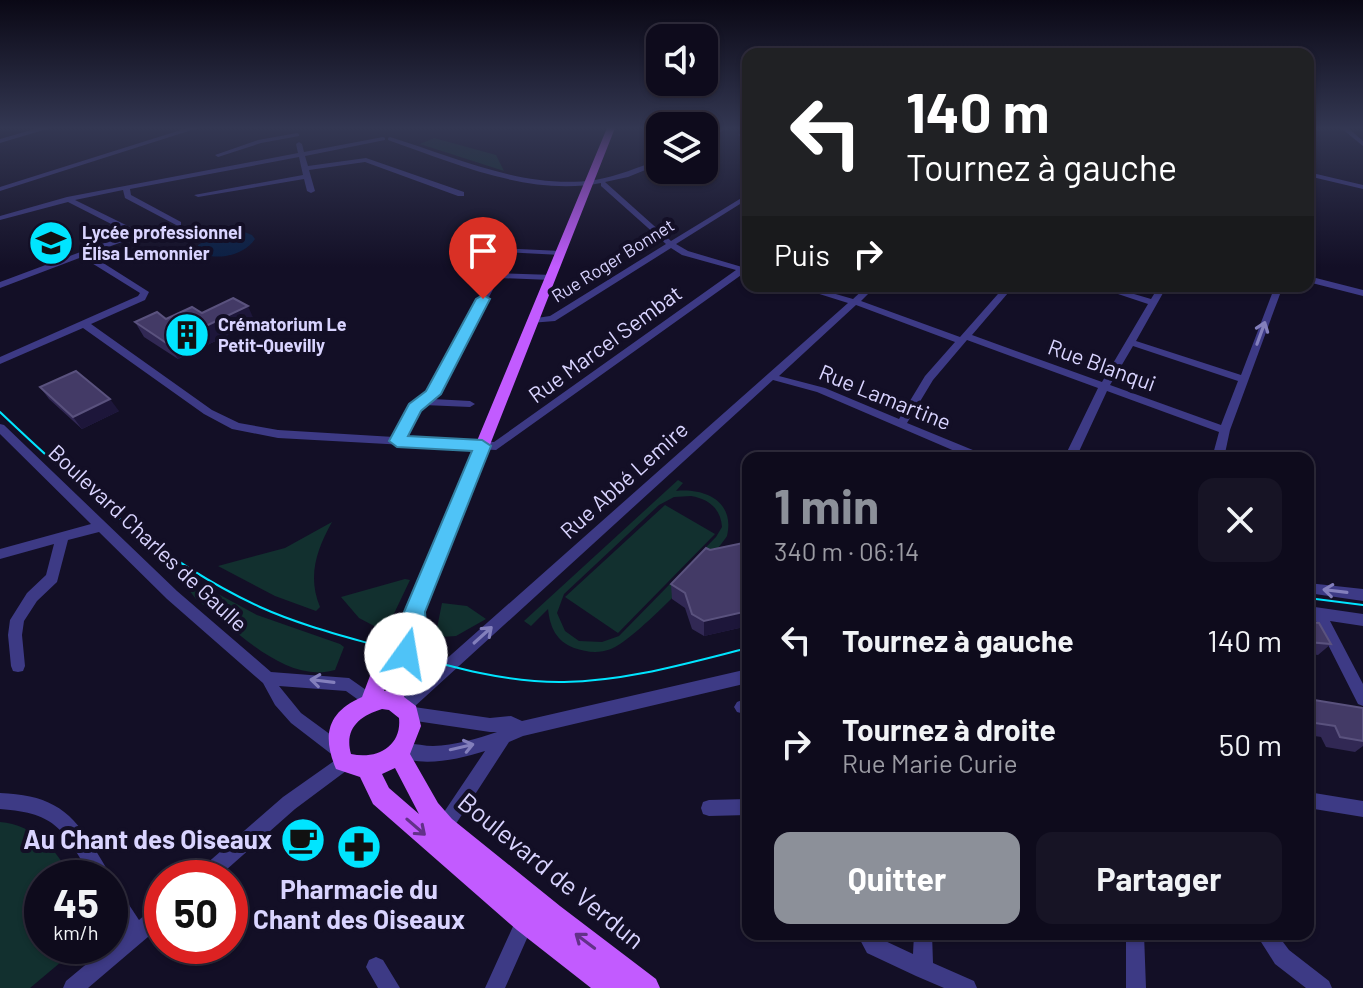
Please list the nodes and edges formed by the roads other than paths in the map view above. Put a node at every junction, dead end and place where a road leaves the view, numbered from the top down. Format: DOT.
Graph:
graph roads {
  1 [pos="48,174"];
  2 [pos="190,174"];
  3 [pos="301,174"];
  4 [pos="306,174"];
  5 [pos="405,174"];
  6 [pos="499,174"];
  7 [pos="599,174"];
  8 [pos="624,174"];
  9 [pos="1314,175"];
  10 [pos="597,183"];
  11 [pos="126,187"];
  12 [pos="241,187"];
  13 [pos="1363,187"];
  14 [pos="0,189"];
  15 [pos="311,191"];
  16 [pos="461,194"];
  17 [pos="198,195"];
  18 [pos="67,199"];
  19 [pos="742,200"];
  20 [pos="248,202"];
  21 [pos="0,218"];
  22 [pos="178,224"];
  23 [pos="670,244"];
  24 [pos="501,250"];
  25 [pos="561,253"];
  26 [pos="85,255"];
  27 [pos="742,268"];
  28 [pos="742,272"];
  29 [pos="551,277"];
  30 [pos="1314,281"];
  31 [pos="0,285"];
  32 [pos="819,292"];
  33 [pos="866,292"];
  34 [pos="1005,292"];
  35 [pos="1117,292"];
  36 [pos="1159,292"];
  37 [pos="1277,292"];
  38 [pos="1363,293"];
  39 [pos="855,302"];
  40 [pos="1153,303"];
  41 [pos="533,321"];
  42 [pos="84,324"];
  43 [pos="963,339"];
  44 [pos="1132,343"];
  45 [pos="0,361"];
  46 [pos="772,377"];
  47 [pos="1244,379"];
  48 [pos="1104,387"];
  49 [pos="422,402"];
  50 [pos="470,404"];
  51 [pos="901,424"];
  52 [pos="0,428"];
  53 [pos="1225,430"];
  54 [pos="393,441"];
  55 [pos="482,446"];
  56 [pos="967,452"];
  57 [pos="1073,452"];
  58 [pos="1220,452"];
  59 [pos="99,527"];
  60 [pos="62,537"];
  61 [pos="0,554"];
  62 [pos="1314,589"];
  63 [pos="1363,595"];
  64 [pos="415,612"];
  65 [pos="1314,612"];
  66 [pos="1314,614"];
  67 [pos="1363,620"];
  68 [pos="18,666"];
  69 [pos="742,677"];
  70 [pos="268,678"];
  71 [pos="1363,699"];
  72 [pos="371,702"];
  73 [pos="402,706"];
  74 [pos="521,729"];
  75 [pos="503,738"];
  76 [pos="399,752"];
  77 [pos="349,760"];
  78 [pos="0,801"];
  79 [pos="1314,801"];
  80 [pos="742,807"];
  81 [pos="709,808"];
  82 [pos="1363,809"];
  83 [pos="444,827"];
  84 [pos="91,860"];
  85 [pos="224,860"];
  86 [pos="530,911"];
  87 [pos="128,920"];
  88 [pos="144,929"];
  89 [pos="137,935"];
  90 [pos="870,940"];
  91 [pos="923,940"];
  92 [pos="1135,940"];
  93 [pos="1269,940"];
  94 [pos="376,967"];
  95 [pos="923,969"];
  96 [pos="73,988"];
  97 [pos="390,988"];
  98 [pos="495,988"];
  99 [pos="612,988"];
  100 [pos="647,988"];
  101 [pos="967,988"];
  102 [pos="1136,988"];
  103 [pos="1322,988"];
  1 -- 14 [label="street"];
  2 -- 11 [label="street"];
  3 -- 12 [label="street"];
  4 -- 15 [label="street"];
  5 -- 16 [label="street"];
  6 -- 10 [label="street"];
  7 -- 10 [label="main road"];
  8 -- 10 [label="street"];
  9 -- 13 [label="street"];
  10 -- 23 [label="street"];
  10 -- 25 [label="main road"];
  11 -- 18 [label="street"];
  11 -- 22 [label="street"];
  12 -- 17 [label="street"];
  12 -- 20 [label="street"];
  18 -- 21 [label="street"];
  18 -- 26 [label="street"];
  19 -- 23 [label="street, Rue Roger Bonnet"];
  23 -- 27 [label="street"];
  23 -- 41 [label="street, Rue Roger Bonnet"];
  24 -- 25 [label="street"];
  25 -- 29 [label="main road"];
  26 -- 31 [label="street"];
  26 -- 42 [label="street"];
  28 -- 55 [label="street, Rue Marcel Sembat"];
  29 -- 41 [label="main road"];
  29 -- 49 [label="street"];
  30 -- 38 [label="street"];
  32 -- 39 [label="street, Rue Blanqui"];
  33 -- 39 [label="street, Rue Abbé Lemire"];
  34 -- 43 [label="street"];
  35 -- 40 [label="street"];
  36 -- 40 [label="street"];
  47 -- 37 [label="street, one-way"];
  39 -- 43 [label="street, Rue Blanqui"];
  39 -- 46 [label="street, Rue Abbé Lemire"];
  40 -- 44 [label="street"];
  41 -- 55 [label="main road"];
  42 -- 45 [label="street"];
  42 -- 54 [label="street"];
  43 -- 48 [label="street, Rue Blanqui"];
  43 -- 51 [label="street"];
  44 -- 47 [label="street"];
  44 -- 48 [label="street"];
  46 -- 51 [label="street, Rue Lamartine"];
  73 -- 46 [label="street, Rue Abbé Lemire, one-way"];
  47 -- 53 [label="street"];
  48 -- 53 [label="street, Rue Blanqui"];
  48 -- 57 [label="street"];
  49 -- 50 [label="street"];
  49 -- 54 [label="street"];
  51 -- 56 [label="street, Rue Lamartine"];
  52 -- 59 [label="street, Boulevard Charles de Gaulle"];
  53 -- 58 [label="street"];
  54 -- 55 [label="street"];
  55 -- 64 [label="main road"];
  59 -- 60 [label="street"];
  59 -- 70 [label="street, Boulevard Charles de Gaulle"];
  60 -- 61 [label="street"];
  60 -- 68 [label="street"];
  63 -- 62 [label="street, one-way"];
  64 -- 72 [label="main road"];
  64 -- 73 [label="main road"];
  65 -- 67 [label="street"];
  66 -- 71 [label="street"];
  69 -- 74 [label="street"];
  72 -- 70 [label="street, one-way"];
  70 -- 77 [label="street, Boulevard Charles de Gaulle"];
  72 -- 73 [label="main road"];
  72 -- 77 [label="main road"];
  73 -- 74 [label="street"];
  73 -- 76 [label="main road"];
  74 -- 75 [label="street"];
  76 -- 75 [label="street, one-way"];
  75 -- 83 [label="street"];
  76 -- 77 [label="main road"];
  76 -- 83 [label="main road, Boulevard de Verdun"];
  77 -- 85 [label="street"];
  77 -- 86 [label="main road, Boulevard de Verdun, one-way"];
  78 -- 84 [label="street"];
  79 -- 82 [label="street"];
  80 -- 81 [label="street"];
  83 -- 86 [label="main road, Boulevard de Verdun"];
  86 -- 98 [label="street"];
  86 -- 99 [label="main road, Boulevard de Verdun"];
  100 -- 86 [label="main road, Boulevard de Verdun, one-way"];
  87 -- 89 [label="street"];
  88 -- 89 [label="street"];
  89 -- 96 [label="street"];
  90 -- 95 [label="street"];
  91 -- 95 [label="street"];
  92 -- 102 [label="street"];
  93 -- 103 [label="street"];
  94 -- 97 [label="street"];
  95 -- 101 [label="street"];
}
